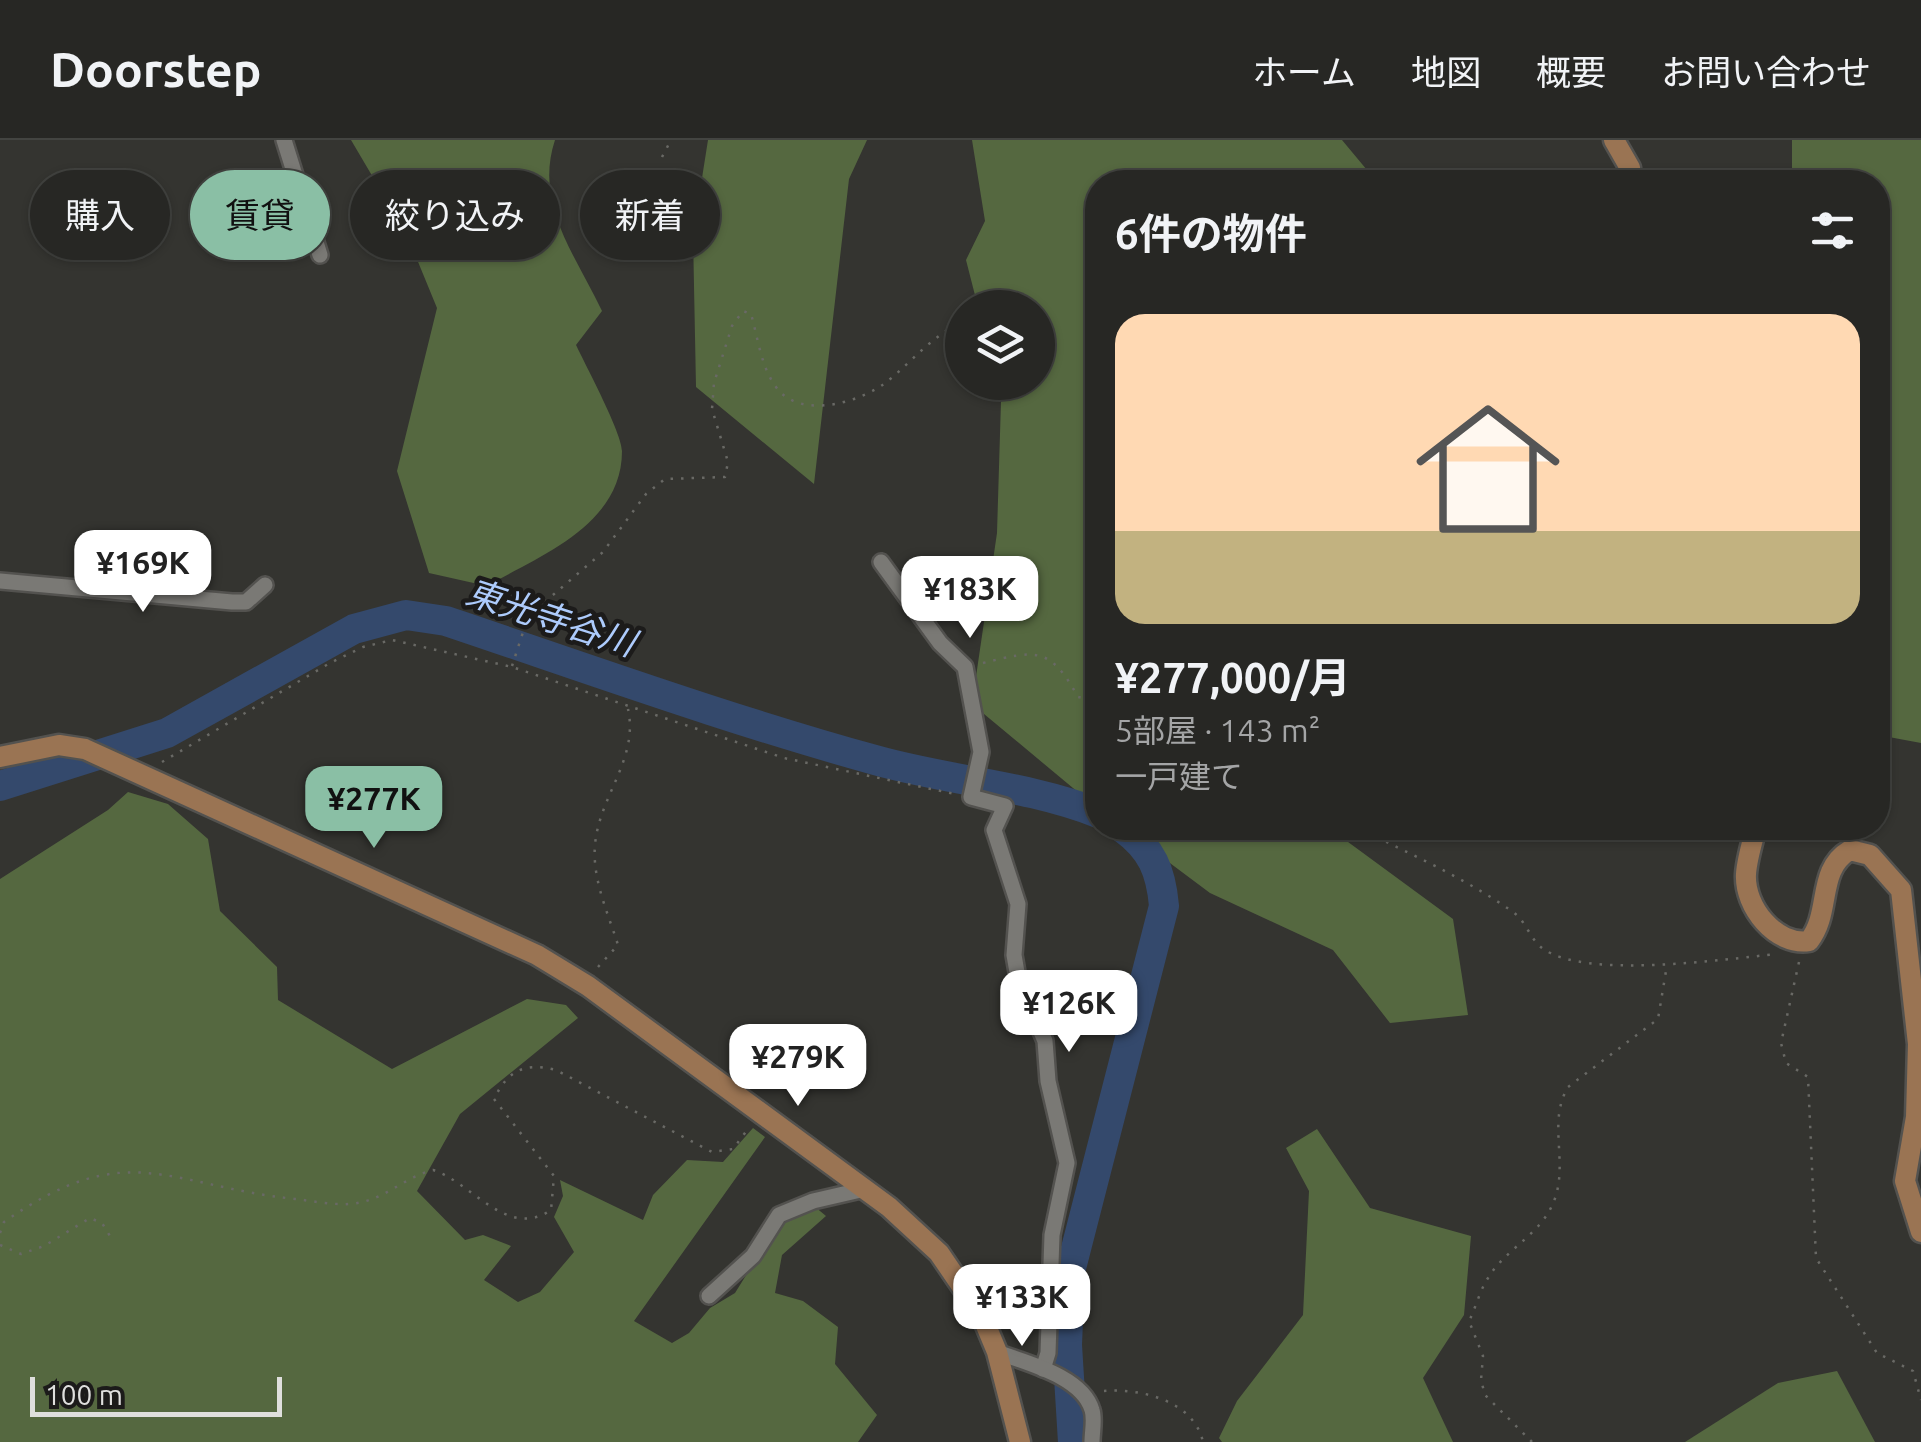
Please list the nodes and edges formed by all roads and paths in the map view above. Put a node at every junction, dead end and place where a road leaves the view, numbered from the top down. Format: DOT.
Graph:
graph roads {
  1 [pos="284,140"];
  2 [pos="671,140"];
  3 [pos="1614,140"];
  4 [pos="662,157"];
  5 [pos="293,170"];
  6 [pos="1630,170"];
  7 [pos="945,331"];
  8 [pos="880,562"];
  9 [pos="0,581"];
  10 [pos="266,585"];
  11 [pos="512,667"];
  12 [pos="966,667"];
  13 [pos="1085,699"];
  14 [pos="628,708"];
  15 [pos="0,757"];
  16 [pos="139,773"];
  17 [pos="972,797"];
  18 [pos="1380,840"];
  19 [pos="1753,840"];
  20 [pos="1799,942"];
  21 [pos="1667,965"];
  22 [pos="583,982"];
  23 [pos="758,1110"];
  24 [pos="865,1189"];
  25 [pos="1921,1232"];
  26 [pos="0,1233"];
  27 [pos="112,1241"];
  28 [pos="0,1244"];
  29 [pos="709,1296"];
  30 [pos="997,1352"];
  31 [pos="1046,1371"];
  32 [pos="1082,1393"];
  33 [pos="1921,1400"];
  34 [pos="1020,1442"];
  35 [pos="1092,1442"];
  36 [pos="1204,1442"];
  37 [pos="1532,1442"];
  1 -- 5 [label="street"];
  2 -- 4 [label="path"];
  3 -- 6 [label="street"];
  7 -- 11 [label="path"];
  8 -- 12 [label="street"];
  9 -- 10 [label="street"];
  11 -- 14 [label="path"];
  11 -- 16 [label="path"];
  12 -- 13 [label="path"];
  12 -- 17 [label="street"];
  14 -- 17 [label="path"];
  14 -- 22 [label="path"];
  15 -- 16 [label="street"];
  16 -- 22 [label="street"];
  17 -- 31 [label="street"];
  18 -- 21 [label="path"];
  19 -- 20 [label="street"];
  20 -- 21 [label="path"];
  20 -- 25 [label="street"];
  20 -- 33 [label="path"];
  21 -- 37 [label="path"];
  22 -- 23 [label="street"];
  23 -- 24 [label="street"];
  23 -- 26 [label="path"];
  24 -- 29 [label="street"];
  24 -- 30 [label="street"];
  27 -- 28 [label="path"];
  30 -- 31 [label="street"];
  30 -- 34 [label="street"];
  31 -- 32 [label="street"];
  32 -- 35 [label="street"];
  32 -- 36 [label="path"];
}
